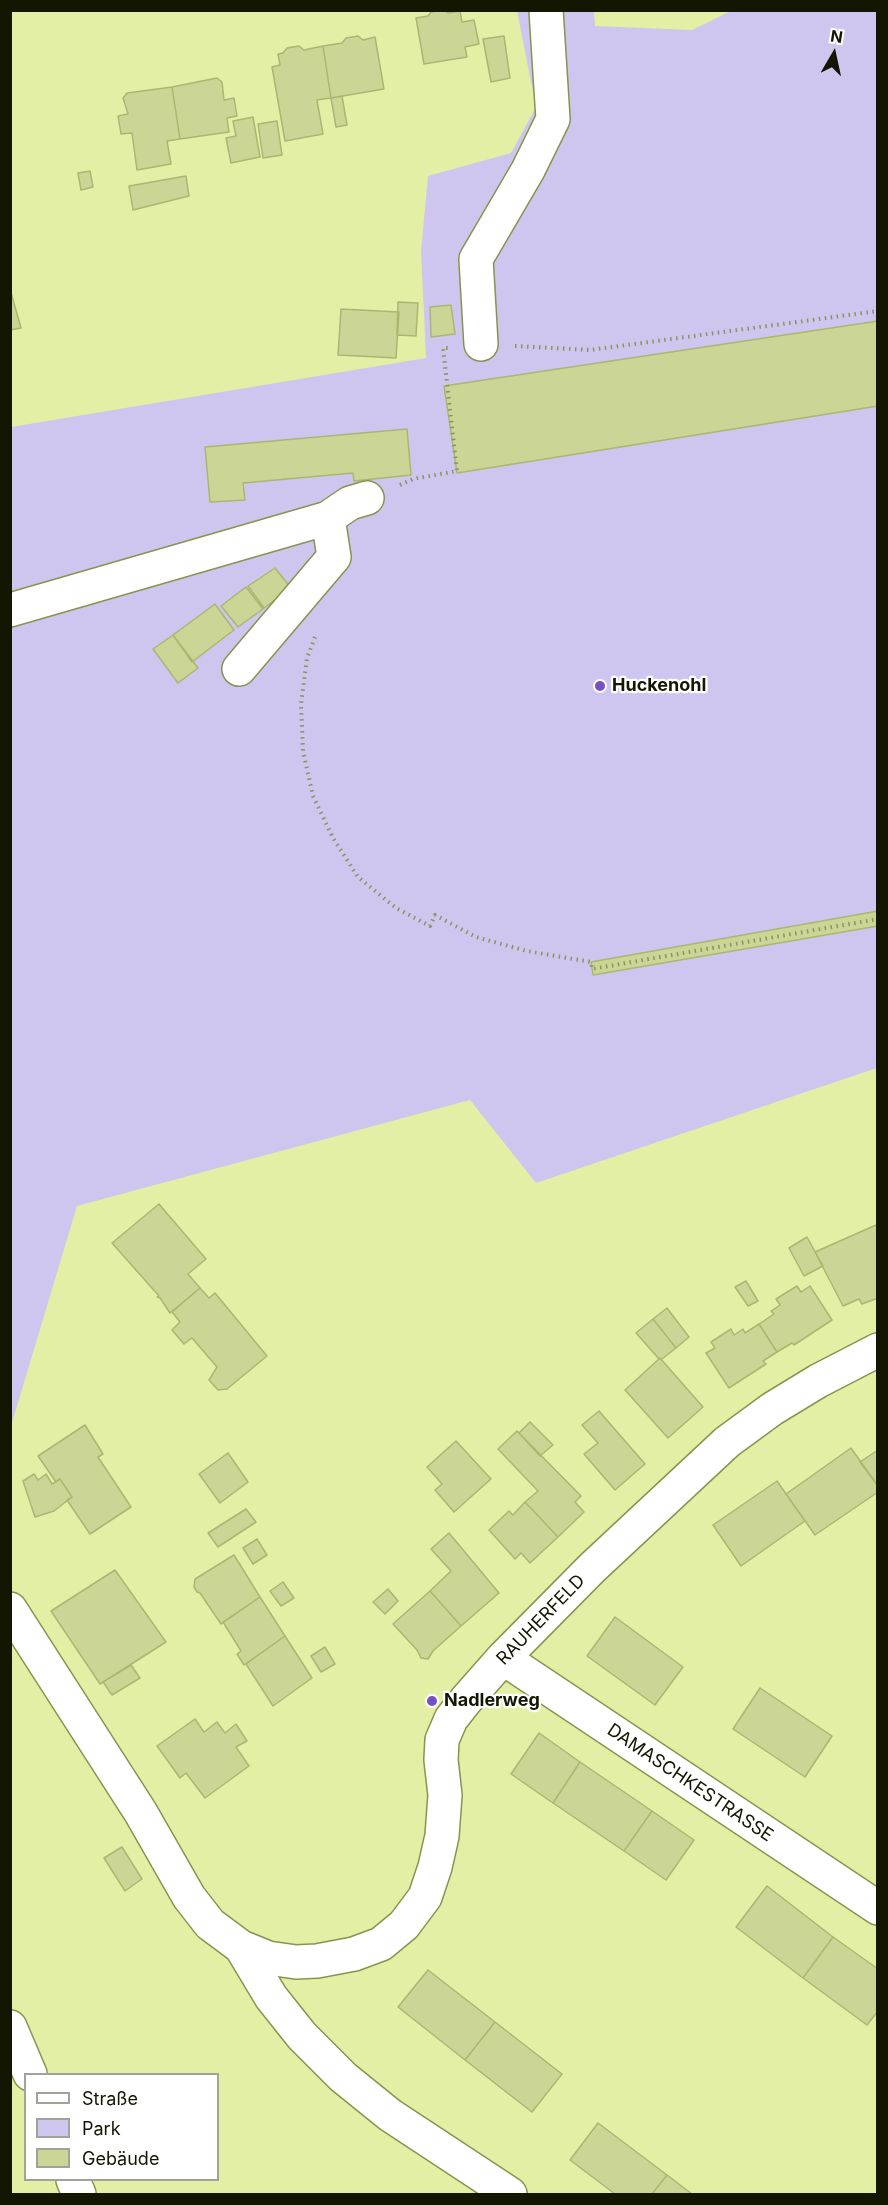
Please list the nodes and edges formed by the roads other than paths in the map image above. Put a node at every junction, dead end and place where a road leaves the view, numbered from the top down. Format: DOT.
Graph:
graph roads {
  1 [pos="546,10"];
  2 [pos="481,344"];
  3 [pos="367,498"];
  4 [pos="328,518"];
  5 [pos="10,610"];
  6 [pos="239,669"];
  7 [pos="878,1350"];
  8 [pos="10,1609"];
  9 [pos="503,1658"];
  10 [pos="878,1908"];
  11 [pos="241,1947"];
  12 [pos="10,2027"];
  13 [pos="30,2073"];
  14 [pos="510,2194"];
  1 -- 2 [label="street"];
  3 -- 4 [label="street"];
  4 -- 5 [label="street"];
  4 -- 6 [label="street"];
  7 -- 9 [label="street, RAUHERFELD"];
  8 -- 11 [label="street, RAUHERFELD"];
  9 -- 10 [label="street, DAMASCHKESTRASSE"];
  9 -- 11 [label="street, RAUHERFELD"];
  11 -- 14 [label="street"];
  12 -- 13 [label="street"];
}
